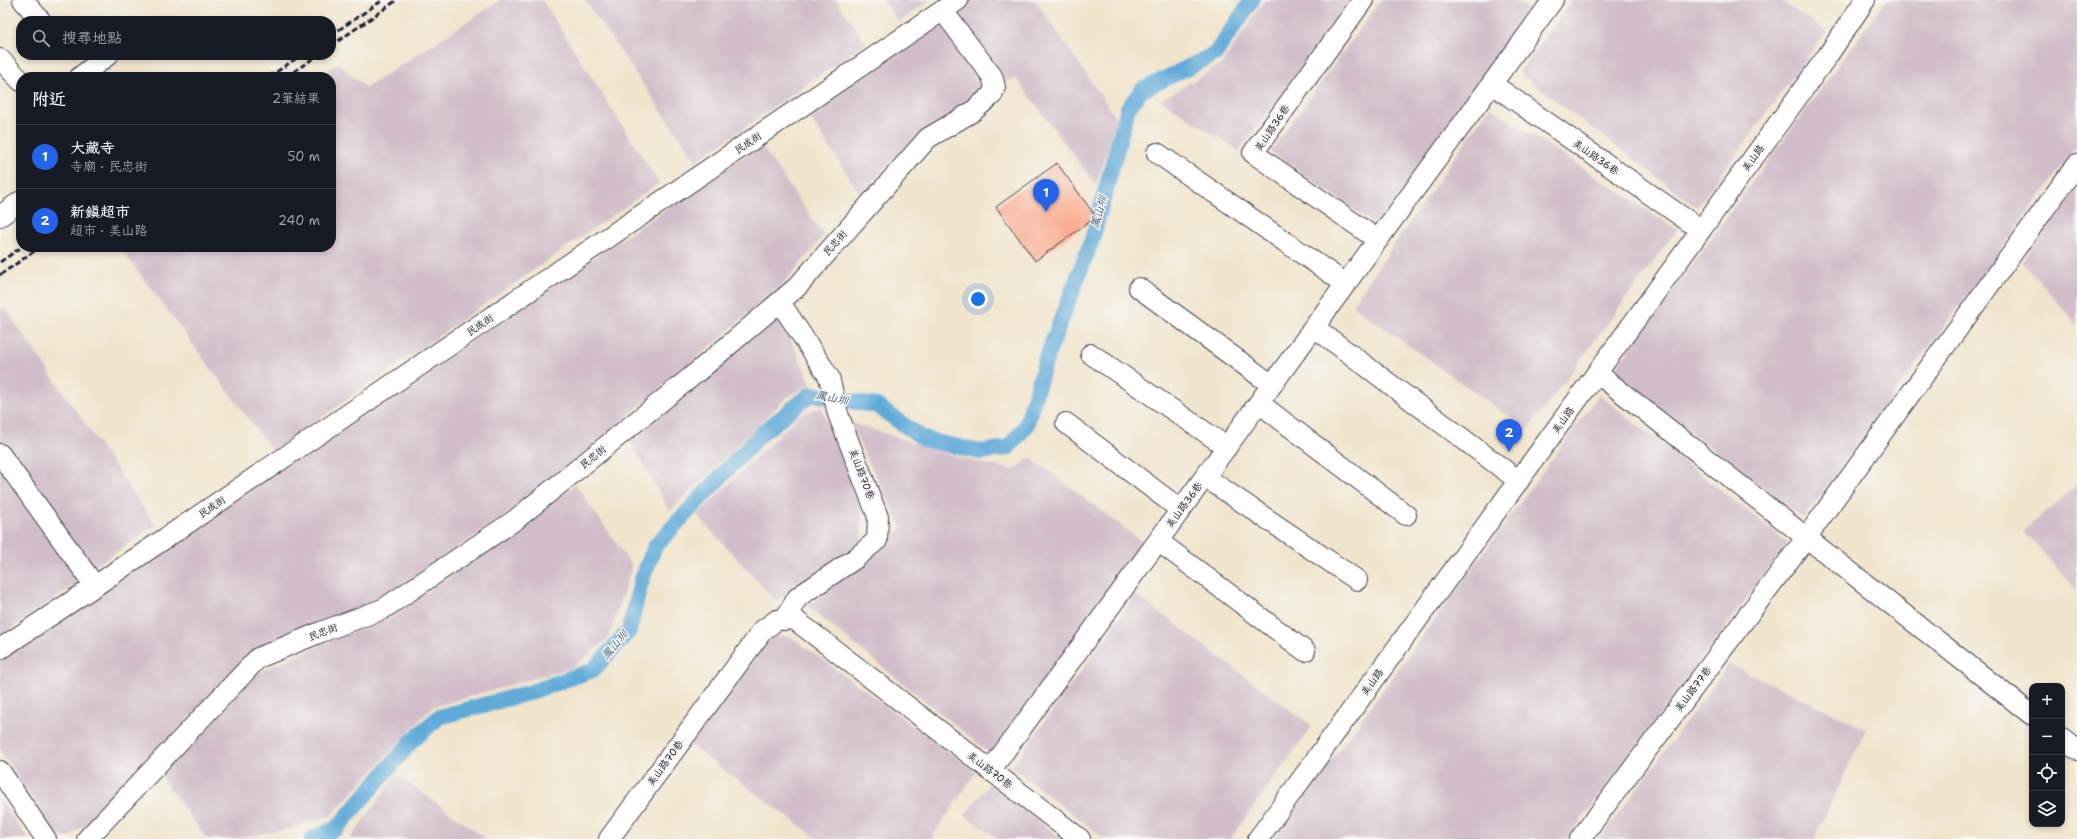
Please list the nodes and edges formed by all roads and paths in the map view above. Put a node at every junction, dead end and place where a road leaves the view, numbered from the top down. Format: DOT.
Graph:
graph roads {
  1 [pos="23,0"];
  2 [pos="1363,0"];
  3 [pos="1866,0"];
  4 [pos="1549,1"];
  5 [pos="951,5"];
  6 [pos="37,16"];
  7 [pos="0,59"];
  8 [pos="102,60"];
  9 [pos="86,72"];
  10 [pos="16,76"];
  11 [pos="1492,84"];
  12 [pos="1157,153"];
  13 [pos="2077,164"];
  14 [pos="16,205"];
  15 [pos="0,216"];
  16 [pos="1701,230"];
  17 [pos="1378,240"];
  18 [pos="1346,284"];
  19 [pos="1139,288"];
  20 [pos="780,302"];
  21 [pos="1314,327"];
  22 [pos="1091,354"];
  23 [pos="1597,373"];
  24 [pos="1272,384"];
  25 [pos="1259,403"];
  26 [pos="1066,423"];
  27 [pos="1227,447"];
  28 [pos="0,454"];
  29 [pos="1205,477"];
  30 [pos="1519,481"];
  31 [pos="1181,510"];
  32 [pos="1406,515"];
  33 [pos="1806,538"];
  34 [pos="1158,541"];
  35 [pos="1357,580"];
  36 [pos="95,586"];
  37 [pos="784,620"];
  38 [pos="0,649"];
  39 [pos="1305,652"];
  40 [pos="2029,713"];
  41 [pos="2065,740"];
  42 [pos="2077,750"];
  43 [pos="0,771"];
  44 [pos="990,771"];
  45 [pos="46,839"];
  46 [pos="87,839"];
  47 [pos="609,839"];
  48 [pos="1080,839"];
  49 [pos="1258,839"];
  50 [pos="1580,839"];
  1 -- 6 [label="street"];
  2 -- 17 [label="street, 美山路36巷"];
  3 -- 16 [label="street, 美山路"];
  4 -- 11 [label="street, 美山路36巷"];
  5 -- 20 [label="street, 民忠街"];
  5 -- 36 [label="street, 民成街"];
  7 -- 10 [label="street"];
  8 -- 9 [label="street"];
  11 -- 16 [label="street, 美山路36巷"];
  11 -- 17 [label="street, 美山路36巷"];
  12 -- 18 [label="street"];
  13 -- 33 [label="street, 美山路77巷"];
  14 -- 15 [label="street"];
  16 -- 23 [label="street, 美山路"];
  17 -- 18 [label="street, 美山路36巷"];
  18 -- 21 [label="street, 美山路36巷"];
  19 -- 24 [label="street"];
  20 -- 37 [label="street, 美山路70巷"];
  20 -- 46 [label="street, 民忠街"];
  21 -- 24 [label="street, 美山路36巷"];
  21 -- 30 [label="street"];
  22 -- 27 [label="street"];
  23 -- 30 [label="street, 美山路"];
  23 -- 33 [label="street"];
  24 -- 25 [label="street, 美山路36巷"];
  25 -- 27 [label="street, 美山路36巷"];
  25 -- 32 [label="street"];
  26 -- 31 [label="street"];
  27 -- 29 [label="street, 美山路36巷"];
  28 -- 36 [label="street"];
  29 -- 31 [label="street, 美山路36巷"];
  29 -- 35 [label="street"];
  30 -- 49 [label="street, 美山路"];
  31 -- 34 [label="street, 美山路36巷"];
  33 -- 40 [label="street"];
  33 -- 50 [label="street, 美山路77巷"];
  34 -- 39 [label="street"];
  34 -- 44 [label="street, 美山路36巷"];
  36 -- 38 [label="street, 民成街"];
  37 -- 44 [label="street, 美山路70巷"];
  37 -- 47 [label="street, 美山路70巷"];
  41 -- 42 [label="street"];
  43 -- 45 [label="street"];
  44 -- 48 [label="street, 美山路70巷"];
}
